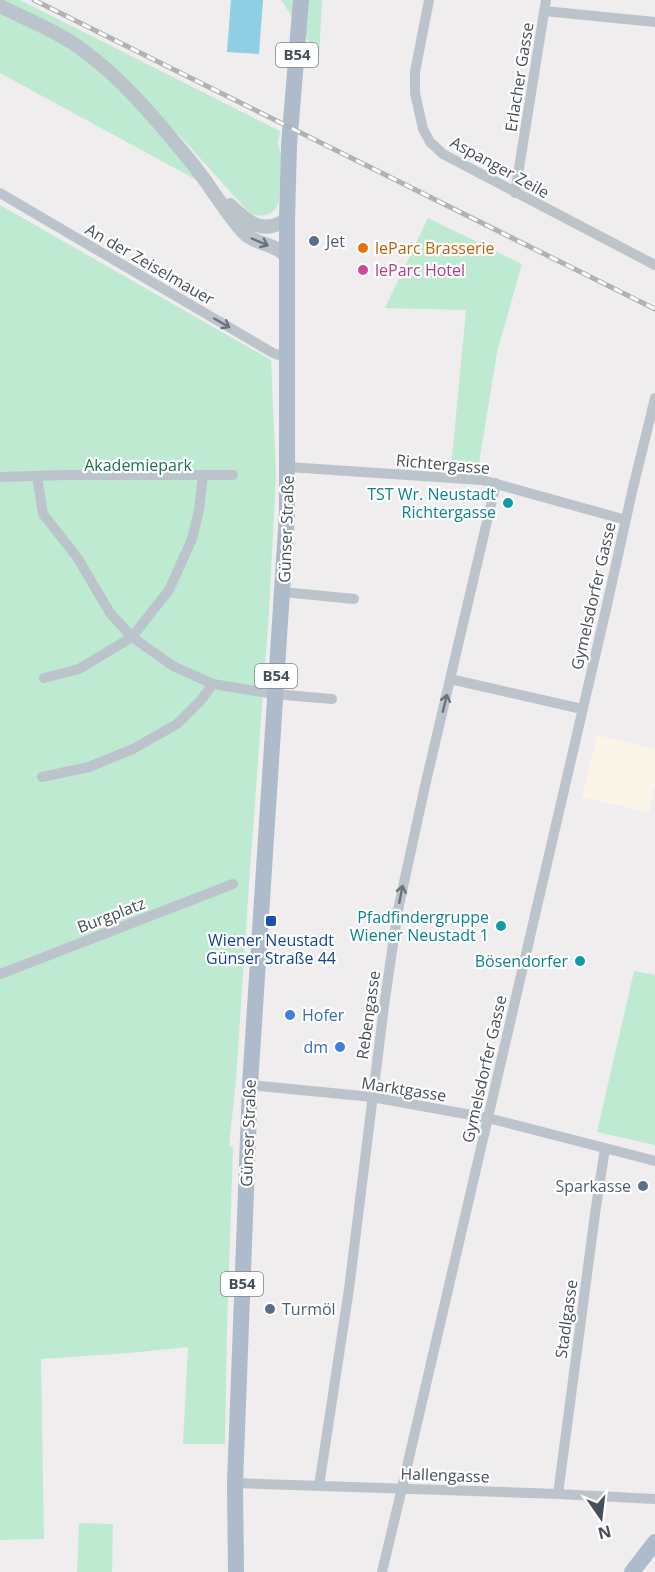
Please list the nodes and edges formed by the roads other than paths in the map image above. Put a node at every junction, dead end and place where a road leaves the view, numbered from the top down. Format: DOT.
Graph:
graph roads {
  1 [pos="302,0"];
  2 [pos="429,0"];
  3 [pos="545,5"];
  4 [pos="0,6"];
  5 [pos="655,22"];
  6 [pos="213,189"];
  7 [pos="0,193"];
  8 [pos="515,193"];
  9 [pos="287,219"];
  10 [pos="286,256"];
  11 [pos="655,266"];
  12 [pos="287,358"];
  13 [pos="655,398"];
  14 [pos="288,467"];
  15 [pos="203,475"];
  16 [pos="233,475"];
  17 [pos="37,476"];
  18 [pos="0,477"];
  19 [pos="496,483"];
  20 [pos="626,520"];
  21 [pos="283,592"];
  22 [pos="354,599"];
  23 [pos="132,637"];
  24 [pos="44,678"];
  25 [pos="450,680"];
  26 [pos="213,684"];
  27 [pos="274,694"];
  28 [pos="332,699"];
  29 [pos="582,709"];
  30 [pos="42,777"];
  31 [pos="234,884"];
  32 [pos="0,974"];
  33 [pos="250,1085"];
  34 [pos="372,1097"];
  35 [pos="488,1118"];
  36 [pos="605,1148"];
  37 [pos="655,1161"];
  38 [pos="235,1483"];
  39 [pos="319,1486"];
  40 [pos="402,1488"];
  41 [pos="558,1494"];
  42 [pos="655,1499"];
  43 [pos="655,1542"];
  44 [pos="236,1572"];
  45 [pos="382,1572"];
  46 [pos="633,1572"];
  1 -- 9 [label="main road, B54"];
  2 -- 8 [label="street, Aspanger Zeile"];
  3 -- 5 [label="street"];
  3 -- 8 [label="street, Erlacher Gasse"];
  4 -- 6 [label="street"];
  6 -- 9 [label="street"];
  6 -- 10 [label="street, one-way"];
  7 -- 12 [label="street, An der Zeiselmauer, one-way"];
  8 -- 11 [label="street, Aspanger Zeile"];
  9 -- 10 [label="main road, B54"];
  10 -- 12 [label="main road, B54"];
  12 -- 14 [label="main road, B54"];
  13 -- 20 [label="street, Gymelsdorfer Gasse"];
  14 -- 19 [label="street, Richtergasse"];
  14 -- 21 [label="main road, Günser Straße / B54"];
  15 -- 16 [label="street"];
  15 -- 17 [label="street"];
  15 -- 23 [label="street"];
  17 -- 18 [label="street"];
  17 -- 23 [label="street"];
  19 -- 20 [label="street, Richtergasse"];
  19 -- 25 [label="street, Rebengasse"];
  20 -- 29 [label="street, Gymelsdorfer Gasse"];
  21 -- 22 [label="street, Günser Straße"];
  21 -- 27 [label="main road, Günser Straße / B54"];
  23 -- 24 [label="street"];
  23 -- 26 [label="street"];
  25 -- 29 [label="street"];
  34 -- 25 [label="street, Rebengasse, one-way"];
  26 -- 27 [label="street"];
  26 -- 30 [label="street"];
  27 -- 28 [label="street"];
  27 -- 33 [label="main road, Günser Straße / B54"];
  29 -- 35 [label="street, Gymelsdorfer Gasse"];
  31 -- 32 [label="street, Burgplatz"];
  33 -- 34 [label="street, Marktgasse"];
  33 -- 38 [label="main road, Günser Straße / B54"];
  34 -- 35 [label="street, Marktgasse"];
  34 -- 39 [label="street, Rebengasse"];
  35 -- 36 [label="street, Marktgasse"];
  35 -- 40 [label="street, Gymelsdorfer Gasse"];
  36 -- 37 [label="street, Marktgasse"];
  36 -- 41 [label="street, Stadlgasse"];
  38 -- 39 [label="street, Hallengasse"];
  38 -- 44 [label="main road, Günser Straße / B54"];
  39 -- 40 [label="street, Hallengasse"];
  40 -- 41 [label="street, Hallengasse"];
  40 -- 45 [label="street, Gymelsdorfer Gasse"];
  41 -- 42 [label="street, Hallengasse"];
  43 -- 46 [label="main road"];
}
